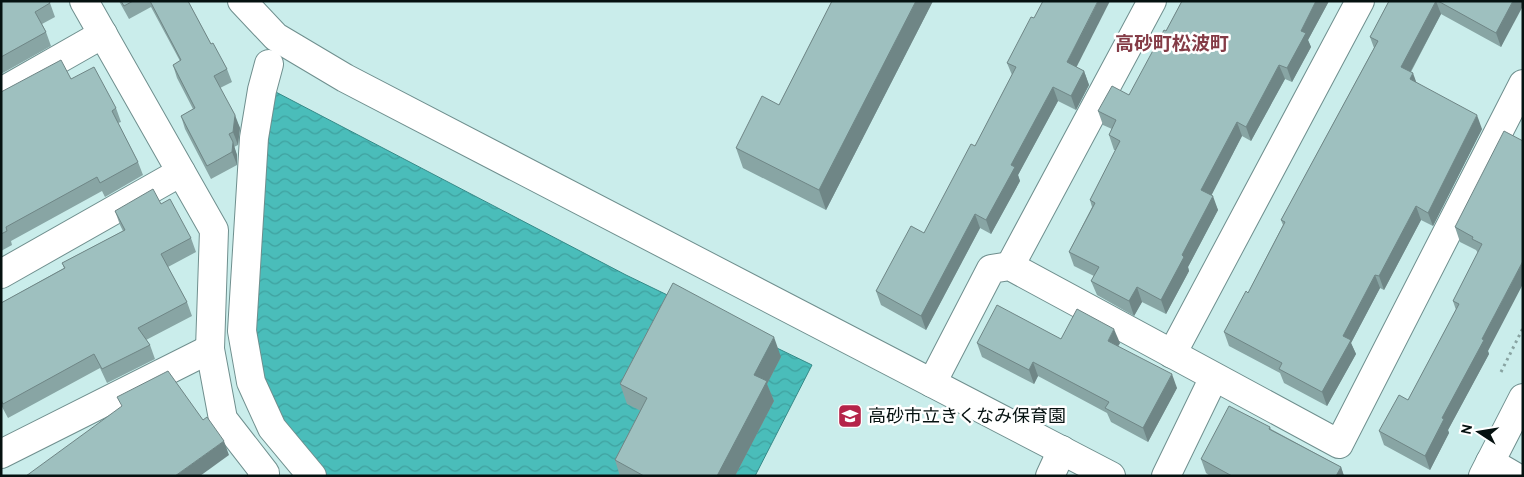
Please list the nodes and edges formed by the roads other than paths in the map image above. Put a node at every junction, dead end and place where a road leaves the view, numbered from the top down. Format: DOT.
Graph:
graph roads {
  1 [pos="84,1"];
  2 [pos="242,1"];
  3 [pos="1152,1"];
  4 [pos="1360,1"];
  5 [pos="103,34"];
  6 [pos="269,64"];
  7 [pos="1523,84"];
  8 [pos="1,92"];
  9 [pos="181,172"];
  10 [pos="1010,266"];
  11 [pos="1,274"];
  12 [pos="210,349"];
  13 [pos="1172,354"];
  14 [pos="1214,377"];
  15 [pos="932,383"];
  16 [pos="1523,398"];
  17 [pos="1062,450"];
  18 [pos="1,454"];
  19 [pos="1486,469"];
  20 [pos="262,476"];
  21 [pos="312,476"];
  22 [pos="1050,476"];
  23 [pos="1111,476"];
  24 [pos="1166,476"];
  25 [pos="1514,476"];
  1 -- 5 [label="street"];
  2 -- 15 [label="street"];
  3 -- 10 [label="street"];
  4 -- 13 [label="street"];
  5 -- 8 [label="street"];
  5 -- 9 [label="street"];
  6 -- 21 [label="street"];
  7 -- 14 [label="street"];
  9 -- 11 [label="street"];
  9 -- 12 [label="street"];
  10 -- 13 [label="street"];
  10 -- 15 [label="street"];
  12 -- 18 [label="street"];
  12 -- 20 [label="street"];
  13 -- 14 [label="street"];
  14 -- 24 [label="street"];
  15 -- 17 [label="street"];
  16 -- 19 [label="street"];
  17 -- 22 [label="street"];
  17 -- 23 [label="street"];
  19 -- 25 [label="street"];
}
